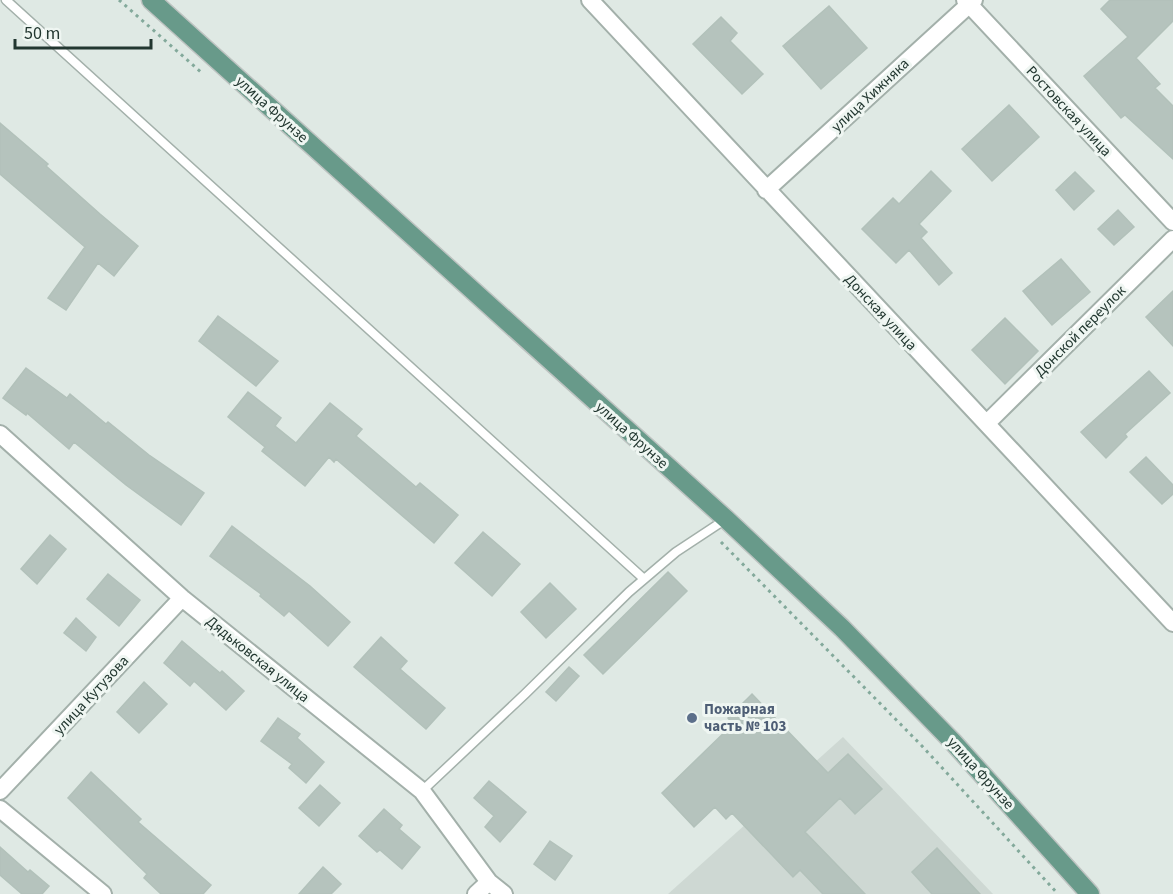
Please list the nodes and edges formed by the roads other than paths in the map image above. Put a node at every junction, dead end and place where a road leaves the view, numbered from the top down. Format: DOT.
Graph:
graph roads {
  1 [pos="6,0"];
  2 [pos="151,0"];
  3 [pos="590,0"];
  4 [pos="969,2"];
  5 [pos="766,190"];
  6 [pos="1173,222"];
  7 [pos="1173,239"];
  8 [pos="987,423"];
  9 [pos="0,434"];
  10 [pos="726,519"];
  11 [pos="644,579"];
  12 [pos="182,598"];
  13 [pos="1173,623"];
  14 [pos="0,791"];
  15 [pos="422,791"];
  16 [pos="0,809"];
  17 [pos="489,882"];
  18 [pos="103,894"];
  19 [pos="476,894"];
  20 [pos="504,894"];
  21 [pos="1090,894"];
  1 -- 11 [label="lane"];
  2 -- 10 [label="main road, улица Фрунзе"];
  3 -- 5 [label="street, Донская улица"];
  4 -- 5 [label="street, улица Хижняка"];
  4 -- 6 [label="street, Ростовская улица"];
  5 -- 8 [label="street, Донская улица"];
  7 -- 8 [label="street, Донской переулок"];
  8 -- 13 [label="street, Донская улица"];
  9 -- 12 [label="street, Дядьковская улица"];
  10 -- 11 [label="lane"];
  10 -- 21 [label="main road, улица Фрунзе"];
  11 -- 15 [label="lane"];
  12 -- 14 [label="street, улица Кутузова"];
  12 -- 15 [label="street, Дядьковская улица"];
  15 -- 17 [label="street, Дядьковская улица"];
  16 -- 18 [label="street"];
  17 -- 19 [label="street"];
  17 -- 20 [label="street, Дядьковская улица"];
}
